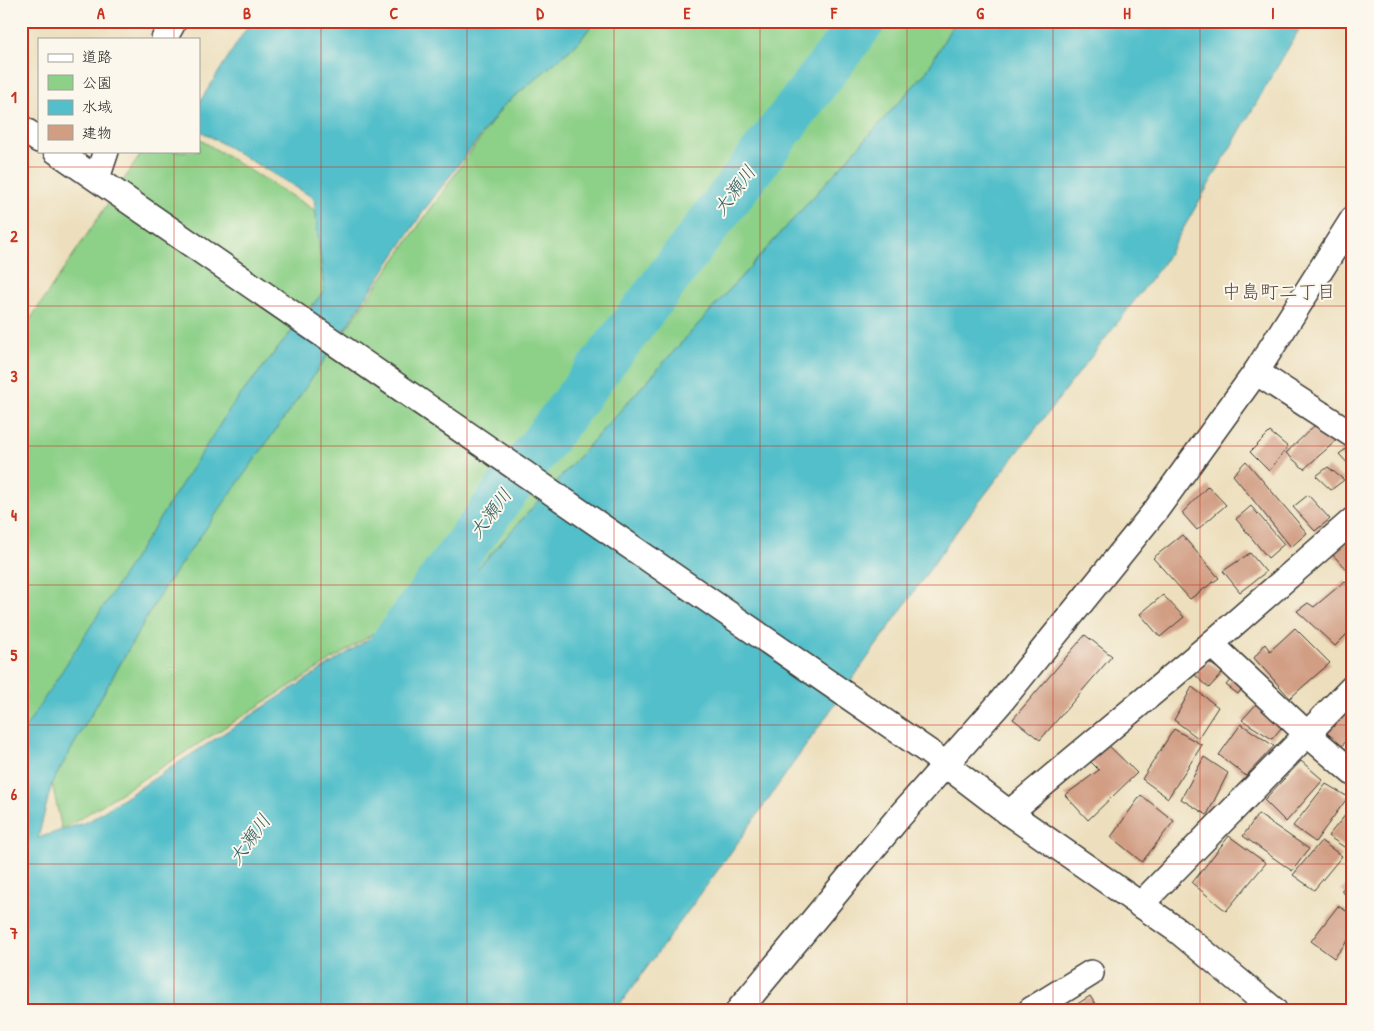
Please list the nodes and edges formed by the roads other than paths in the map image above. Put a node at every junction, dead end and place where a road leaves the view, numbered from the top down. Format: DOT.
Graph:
graph roads {
  1 [pos="174,21"];
  2 [pos="165,38"];
  3 [pos="21,128"];
  4 [pos="38,139"];
  5 [pos="58,152"];
  6 [pos="106,152"];
  7 [pos="103,182"];
  8 [pos="1353,219"];
  9 [pos="1256,372"];
  10 [pos="1353,435"];
  11 [pos="1353,520"];
  12 [pos="1211,644"];
  13 [pos="1353,687"];
  14 [pos="1306,733"];
  15 [pos="937,759"];
  16 [pos="1353,773"];
  17 [pos="1009,813"];
  18 [pos="1140,904"];
  19 [pos="1090,973"];
  20 [pos="739,1010"];
  21 [pos="1031,1010"];
  22 [pos="1274,1010"];
  1 -- 2 [label="street"];
  3 -- 4 [label="street"];
  5 -- 7 [label="street"];
  6 -- 7 [label="street"];
  7 -- 15 [label="street"];
  8 -- 9 [label="street"];
  9 -- 10 [label="street"];
  9 -- 15 [label="street"];
  11 -- 12 [label="street"];
  12 -- 14 [label="street"];
  12 -- 17 [label="street"];
  13 -- 14 [label="street"];
  14 -- 16 [label="street"];
  14 -- 18 [label="street"];
  15 -- 17 [label="street"];
  15 -- 20 [label="street"];
  17 -- 18 [label="street"];
  18 -- 22 [label="street"];
  19 -- 21 [label="street"];
}
